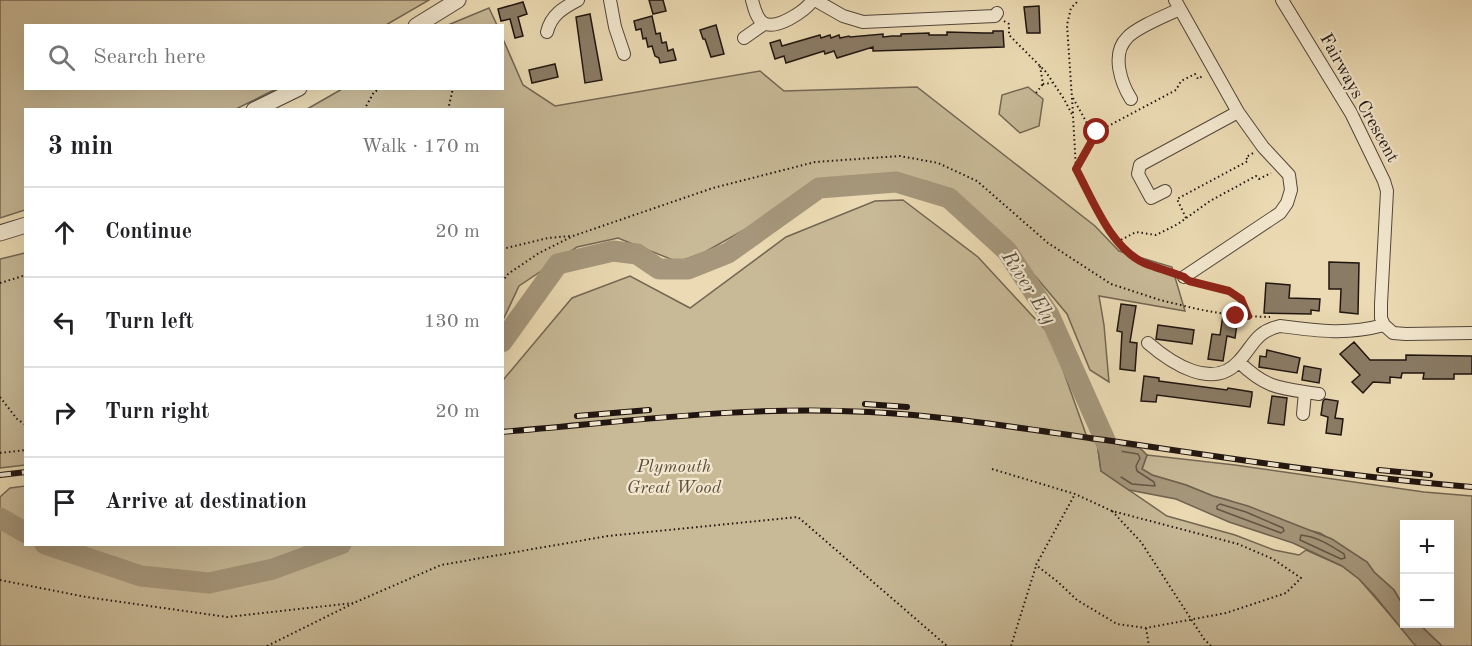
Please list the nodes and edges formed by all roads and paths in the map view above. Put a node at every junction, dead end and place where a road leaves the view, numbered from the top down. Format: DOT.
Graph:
graph roads {
  1 [pos="458,0"];
  2 [pos="578,0"];
  3 [pos="610,0"];
  4 [pos="752,0"];
  5 [pos="814,0"];
  6 [pos="1079,0"];
  7 [pos="1282,0"];
  8 [pos="1178,4"];
  9 [pos="996,15"];
  10 [pos="419,24"];
  11 [pos="764,24"];
  12 [pos="547,32"];
  13 [pos="744,38"];
  14 [pos="624,54"];
  15 [pos="1040,66"];
  16 [pos="1214,69"];
  17 [pos="1053,83"];
  18 [pos="1043,84"];
  19 [pos="294,90"];
  20 [pos="378,90"];
  21 [pos="453,90"];
  22 [pos="1036,93"];
  23 [pos="1072,96"];
  24 [pos="1131,99"];
  25 [pos="258,108"];
  26 [pos="365,108"];
  27 [pos="448,108"];
  28 [pos="1238,112"];
  29 [pos="1073,116"];
  30 [pos="1097,132"];
  31 [pos="1263,147"];
  32 [pos="1281,167"];
  33 [pos="1076,169"];
  34 [pos="1165,191"];
  35 [pos="1186,218"];
  36 [pos="24,226"];
  37 [pos="0,233"];
  38 [pos="573,236"];
  39 [pos="1117,242"];
  40 [pos="504,249"];
  41 [pos="24,276"];
  42 [pos="1184,277"];
  43 [pos="504,279"];
  44 [pos="0,283"];
  45 [pos="1248,316"];
  46 [pos="1272,317"];
  47 [pos="1384,325"];
  48 [pos="1472,333"];
  49 [pos="1149,343"];
  50 [pos="1239,362"];
  51 [pos="1305,392"];
  52 [pos="1319,394"];
  53 [pos="0,397"];
  54 [pos="1303,414"];
  55 [pos="24,424"];
  56 [pos="24,450"];
  57 [pos="0,453"];
  58 [pos="992,469"];
  59 [pos="1075,494"];
  60 [pos="1112,511"];
  61 [pos="1036,565"];
  62 [pos="0,580"];
  63 [pos="356,602"];
  64 [pos="1192,620"];
  65 [pos="1146,628"];
  66 [pos="267,646"];
  67 [pos="947,646"];
  68 [pos="1011,646"];
  69 [pos="1149,646"];
  70 [pos="1211,646"];
  1 -- 10 [label="street"];
  2 -- 12 [label="street"];
  3 -- 14 [label="street"];
  4 -- 11 [label="street"];
  5 -- 9 [label="street"];
  5 -- 11 [label="street"];
  6 -- 23 [label="path"];
  7 -- 47 [label="street, Fairways Crescent"];
  8 -- 16 [label="street"];
  8 -- 24 [label="street"];
  9 -- 15 [label="path"];
  11 -- 13 [label="street"];
  15 -- 17 [label="path"];
  15 -- 18 [label="path"];
  16 -- 28 [label="street"];
  16 -- 30 [label="path"];
  17 -- 18 [label="path"];
  17 -- 29 [label="path"];
  18 -- 22 [label="path"];
  19 -- 25 [label="street"];
  20 -- 26 [label="path"];
  21 -- 27 [label="path"];
  23 -- 29 [label="path"];
  23 -- 30 [label="path"];
  28 -- 31 [label="street"];
  28 -- 34 [label="street"];
  29 -- 33 [label="path"];
  30 -- 33 [label="path"];
  31 -- 32 [label="street"];
  31 -- 35 [label="path"];
  32 -- 35 [label="path"];
  32 -- 42 [label="street"];
  33 -- 39 [label="path"];
  35 -- 39 [label="path"];
  36 -- 37 [label="street"];
  38 -- 40 [label="path"];
  38 -- 43 [label="path"];
  38 -- 45 [label="path"];
  39 -- 42 [label="path"];
  41 -- 44 [label="path"];
  42 -- 45 [label="path"];
  45 -- 46 [label="path"];
  47 -- 48 [label="street"];
  47 -- 50 [label="street"];
  49 -- 50 [label="street"];
  50 -- 51 [label="street"];
  51 -- 52 [label="street"];
  51 -- 54 [label="street"];
  53 -- 55 [label="path"];
  56 -- 57 [label="path"];
  58 -- 59 [label="path"];
  59 -- 60 [label="path"];
  59 -- 61 [label="path"];
  60 -- 64 [label="path"];
  60 -- 64 [label="path"];
  61 -- 65 [label="path"];
  61 -- 68 [label="path"];
  62 -- 63 [label="path"];
  63 -- 66 [label="path"];
  63 -- 67 [label="path"];
  64 -- 65 [label="path"];
  64 -- 70 [label="path"];
  65 -- 69 [label="path"];
}
